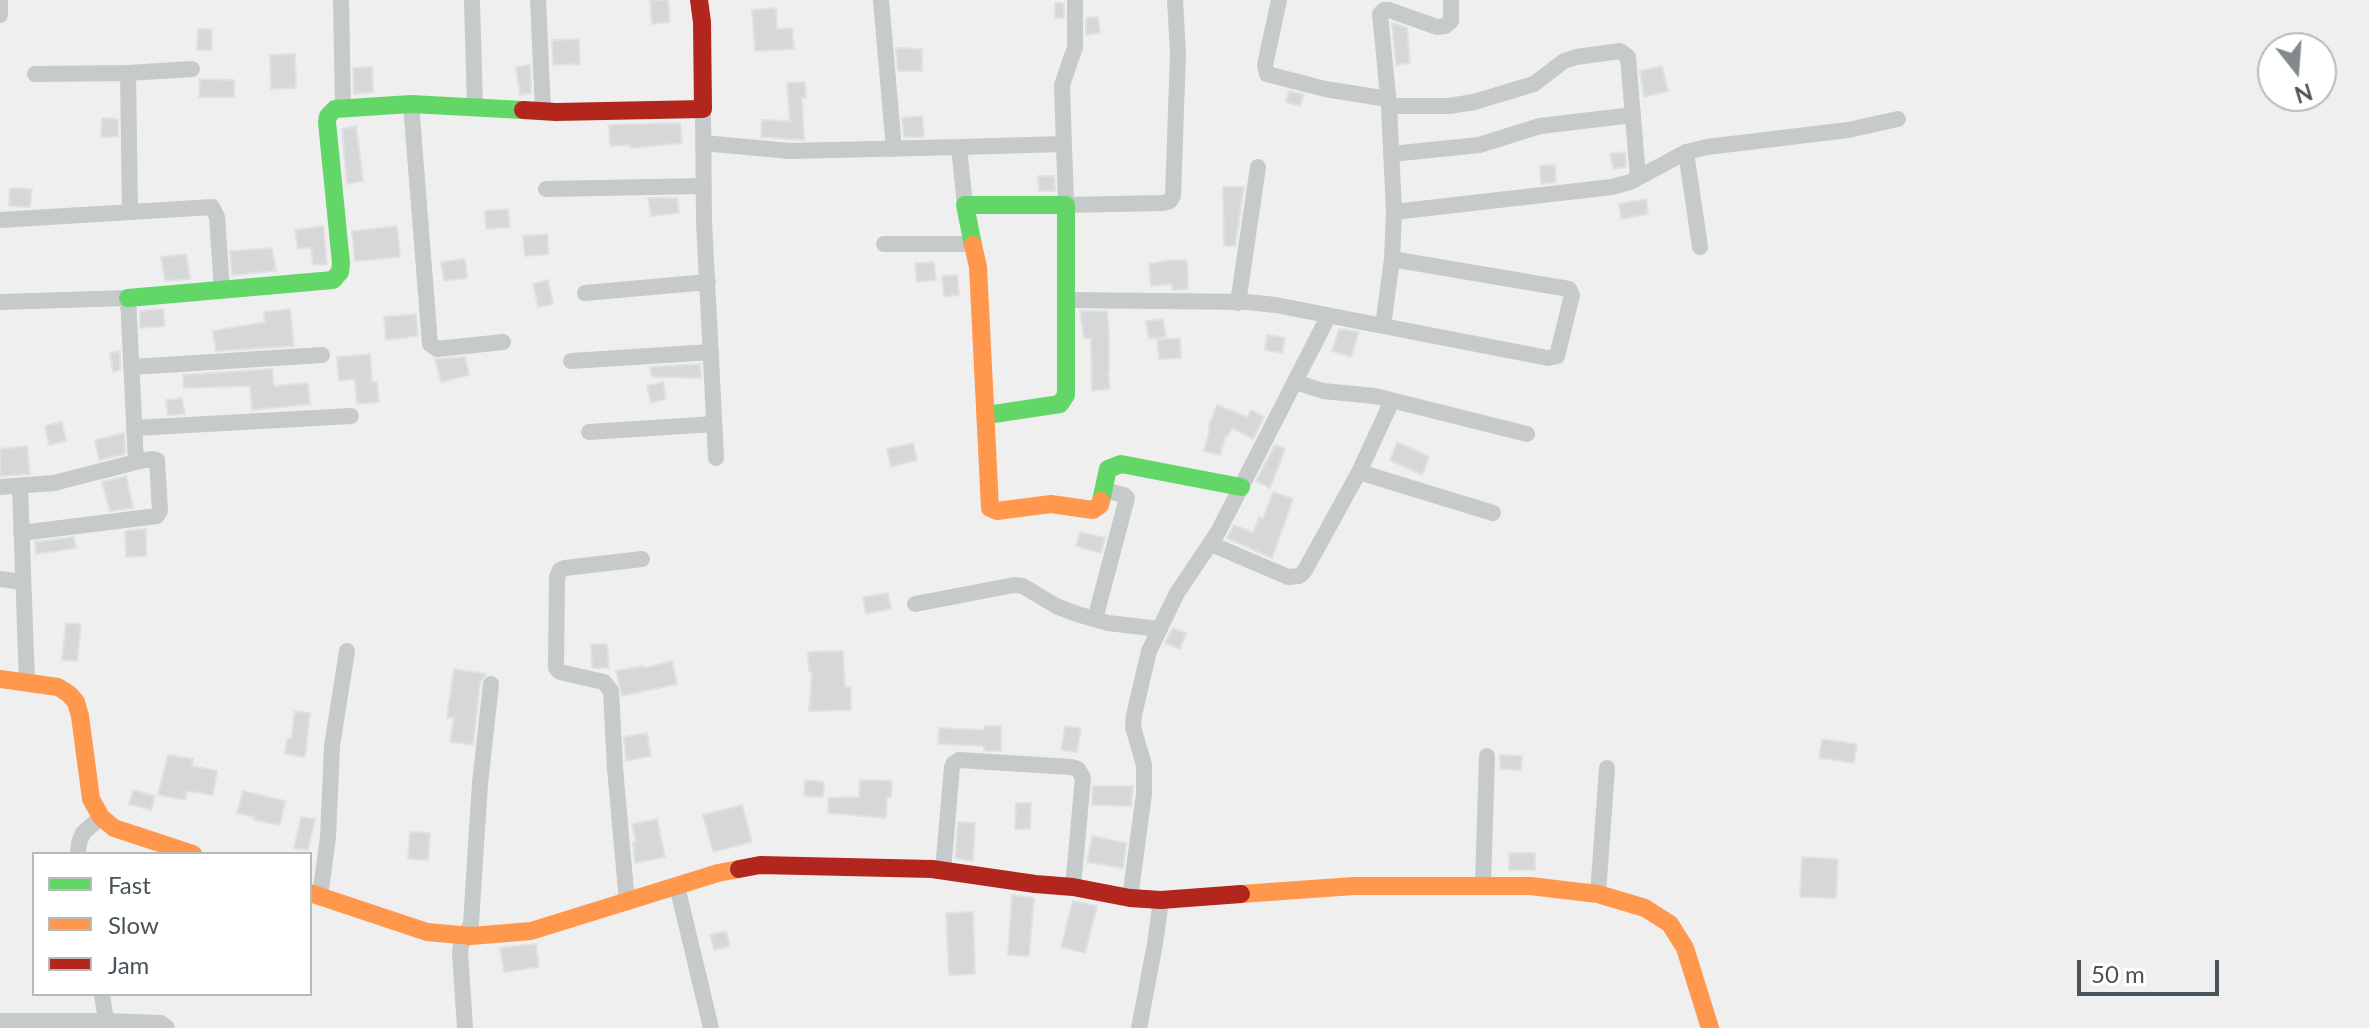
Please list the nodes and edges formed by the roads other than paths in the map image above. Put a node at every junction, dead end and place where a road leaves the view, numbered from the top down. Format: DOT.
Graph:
graph roads {
  1 [pos="0,0"];
  2 [pos="341,0"];
  3 [pos="472,0"];
  4 [pos="538,0"];
  5 [pos="699,0"];
  6 [pos="881,0"];
  7 [pos="1075,0"];
  8 [pos="1175,0"];
  9 [pos="1279,0"];
  10 [pos="1451,0"];
  11 [pos="0,15"];
  12 [pos="192,69"];
  13 [pos="128,73"];
  14 [pos="35,74"];
  15 [pos="1388,103"];
  16 [pos="411,104"];
  17 [pos="475,107"];
  18 [pos="343,108"];
  19 [pos="703,109"];
  20 [pos="543,110"];
  21 [pos="1633,115"];
  22 [pos="1898,119"];
  23 [pos="703,143"];
  24 [pos="1064,144"];
  25 [pos="959,147"];
  26 [pos="894,149"];
  27 [pos="1686,152"];
  28 [pos="1391,154"];
  29 [pos="1258,167"];
  30 [pos="1638,177"];
  31 [pos="704,186"];
  32 [pos="546,189"];
  33 [pos="965,205"];
  34 [pos="1066,205"];
  35 [pos="130,212"];
  36 [pos="1394,212"];
  37 [pos="0,220"];
  38 [pos="884,244"];
  39 [pos="972,244"];
  40 [pos="1700,247"];
  41 [pos="1392,259"];
  42 [pos="708,282"];
  43 [pos="222,290"];
  44 [pos="585,293"];
  45 [pos="128,298"];
  46 [pos="1066,300"];
  47 [pos="0,302"];
  48 [pos="1238,303"];
  49 [pos="1328,317"];
  50 [pos="1383,326"];
  51 [pos="503,342"];
  52 [pos="711,352"];
  53 [pos="322,355"];
  54 [pos="571,361"];
  55 [pos="132,367"];
  56 [pos="1295,382"];
  57 [pos="1392,401"];
  58 [pos="987,415"];
  59 [pos="351,416"];
  60 [pos="714,424"];
  61 [pos="134,428"];
  62 [pos="589,432"];
  63 [pos="1527,434"];
  64 [pos="716,458"];
  65 [pos="136,462"];
  66 [pos="1359,472"];
  67 [pos="0,487"];
  68 [pos="20,487"];
  69 [pos="1241,487"];
  70 [pos="1103,490"];
  71 [pos="1493,513"];
  72 [pos="21,533"];
  73 [pos="1211,544"];
  74 [pos="642,559"];
  75 [pos="0,579"];
  76 [pos="23,582"];
  77 [pos="915,604"];
  78 [pos="1095,619"];
  79 [pos="1160,629"];
  80 [pos="347,651"];
  81 [pos="0,679"];
  82 [pos="27,683"];
  83 [pos="491,684"];
  84 [pos="1487,756"];
  85 [pos="1607,768"];
  86 [pos="101,817"];
  87 [pos="78,852"];
  88 [pos="187,852"];
  89 [pos="943,871"];
  90 [pos="1483,885"];
  91 [pos="677,886"];
  92 [pos="1073,887"];
  93 [pos="1598,894"];
  94 [pos="315,895"];
  95 [pos="1130,898"];
  96 [pos="1161,900"];
  97 [pos="627,902"];
  98 [pos="464,936"];
  99 [pos="102,996"];
  100 [pos="0,1021"];
  101 [pos="106,1021"];
  102 [pos="42,1024"];
  103 [pos="167,1028"];
  104 [pos="465,1028"];
  105 [pos="711,1028"];
  106 [pos="1139,1028"];
  107 [pos="1710,1028"];
  1 -- 11 [label="street"];
  2 -- 18 [label="street"];
  3 -- 17 [label="street"];
  4 -- 20 [label="street"];
  5 -- 19 [label="street"];
  6 -- 26 [label="street"];
  7 -- 24 [label="street"];
  8 -- 34 [label="street"];
  9 -- 15 [label="street"];
  10 -- 15 [label="street"];
  12 -- 13 [label="street"];
  13 -- 14 [label="street"];
  13 -- 35 [label="street"];
  15 -- 21 [label="street"];
  15 -- 28 [label="street"];
  16 -- 17 [label="street"];
  16 -- 18 [label="street"];
  16 -- 51 [label="street"];
  17 -- 20 [label="street"];
  18 -- 43 [label="street"];
  19 -- 20 [label="street"];
  19 -- 23 [label="street"];
  21 -- 28 [label="street"];
  21 -- 30 [label="street"];
  22 -- 27 [label="street"];
  23 -- 26 [label="street"];
  23 -- 31 [label="street"];
  24 -- 25 [label="street"];
  24 -- 34 [label="street"];
  25 -- 26 [label="street"];
  25 -- 33 [label="street"];
  27 -- 30 [label="street"];
  27 -- 40 [label="street"];
  28 -- 36 [label="street"];
  29 -- 48 [label="street"];
  30 -- 36 [label="street"];
  31 -- 32 [label="street"];
  31 -- 42 [label="street"];
  33 -- 34 [label="street"];
  33 -- 39 [label="street"];
  34 -- 46 [label="street"];
  35 -- 37 [label="street"];
  35 -- 43 [label="street"];
  36 -- 41 [label="street"];
  38 -- 39 [label="street"];
  39 -- 58 [label="street"];
  41 -- 50 [label="street"];
  41 -- 50 [label="street"];
  42 -- 44 [label="street"];
  42 -- 52 [label="street"];
  43 -- 45 [label="street"];
  45 -- 47 [label="street"];
  45 -- 55 [label="street"];
  46 -- 48 [label="street"];
  46 -- 58 [label="street"];
  48 -- 49 [label="street"];
  49 -- 50 [label="street"];
  49 -- 56 [label="street"];
  52 -- 54 [label="street"];
  52 -- 60 [label="street"];
  53 -- 55 [label="street"];
  55 -- 61 [label="street"];
  56 -- 57 [label="street"];
  56 -- 69 [label="street"];
  57 -- 63 [label="street"];
  57 -- 66 [label="street"];
  58 -- 70 [label="street"];
  59 -- 61 [label="street"];
  60 -- 62 [label="street"];
  60 -- 64 [label="street"];
  61 -- 65 [label="street"];
  65 -- 68 [label="street"];
  65 -- 72 [label="street"];
  66 -- 71 [label="street"];
  66 -- 73 [label="street"];
  67 -- 68 [label="street"];
  68 -- 72 [label="street"];
  69 -- 70 [label="street"];
  69 -- 73 [label="street"];
  70 -- 78 [label="street"];
  72 -- 76 [label="street"];
  73 -- 79 [label="street"];
  74 -- 97 [label="street"];
  75 -- 76 [label="street"];
  76 -- 82 [label="street"];
  77 -- 78 [label="street"];
  78 -- 79 [label="street"];
  79 -- 95 [label="street"];
  80 -- 94 [label="street"];
  81 -- 82 [label="street"];
  82 -- 86 [label="street"];
  83 -- 98 [label="street"];
  84 -- 90 [label="street"];
  85 -- 93 [label="street"];
  86 -- 87 [label="street"];
  86 -- 88 [label="street"];
  89 -- 91 [label="street"];
  89 -- 92 [label="street"];
  89 -- 92 [label="street"];
  90 -- 93 [label="street"];
  90 -- 96 [label="street"];
  91 -- 97 [label="street"];
  91 -- 105 [label="street"];
  92 -- 95 [label="street"];
  93 -- 107 [label="street"];
  94 -- 98 [label="street"];
  95 -- 96 [label="street"];
  96 -- 106 [label="street"];
  97 -- 98 [label="street"];
  98 -- 104 [label="street"];
  99 -- 101 [label="street"];
  100 -- 102 [label="street"];
  101 -- 102 [label="street"];
  101 -- 103 [label="street"];
}
